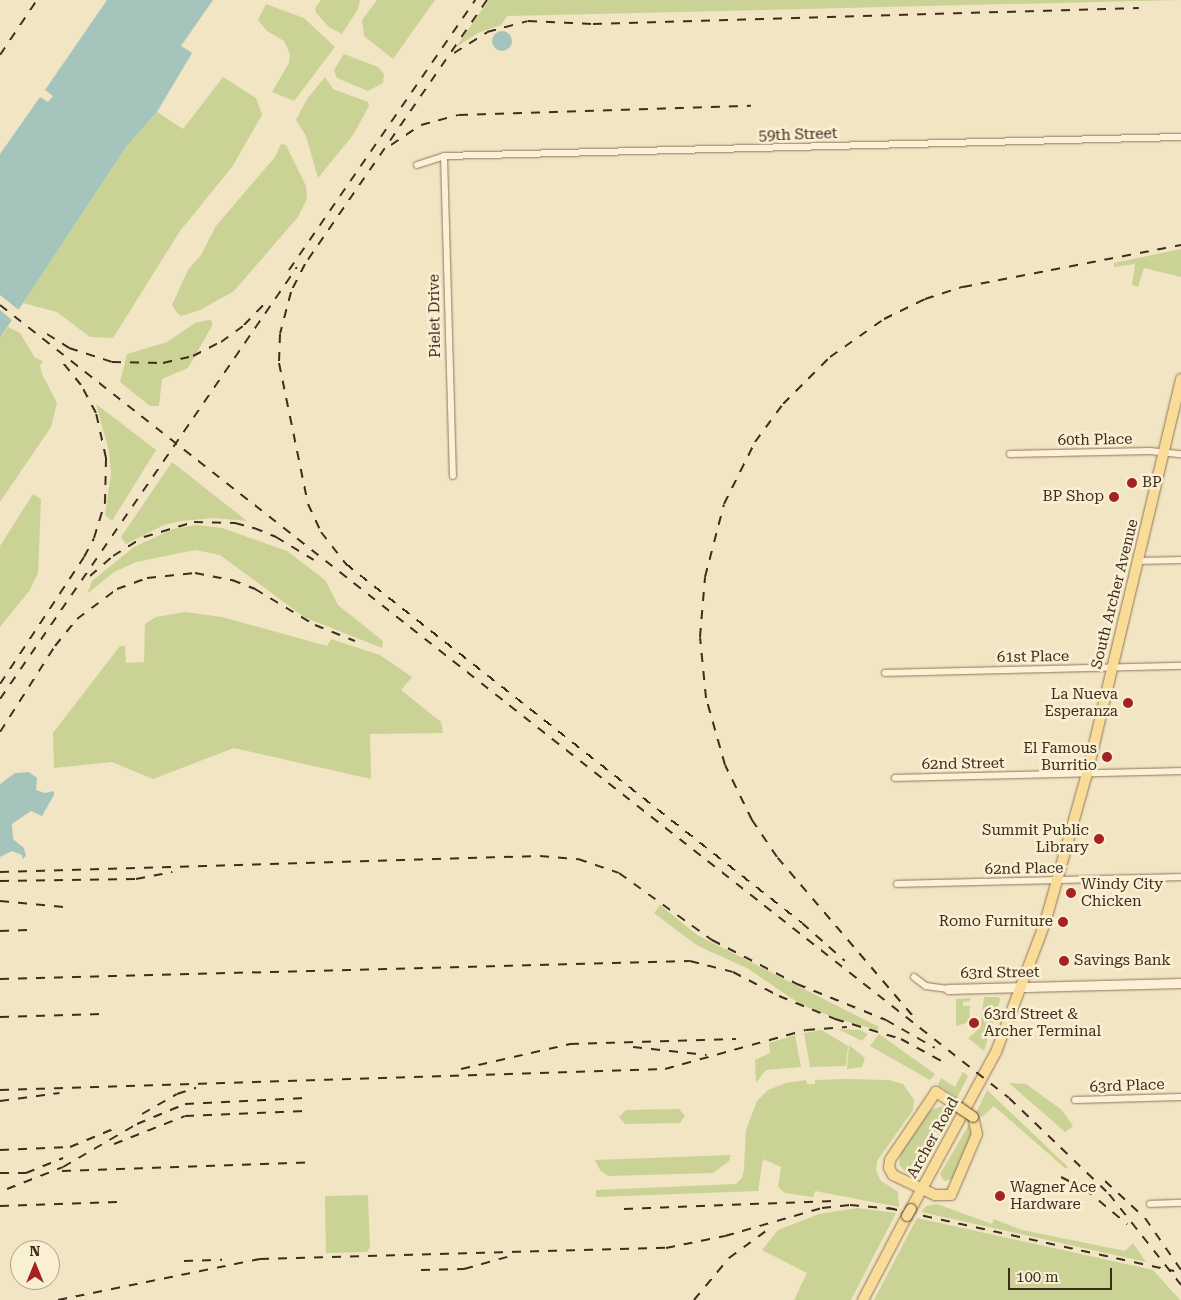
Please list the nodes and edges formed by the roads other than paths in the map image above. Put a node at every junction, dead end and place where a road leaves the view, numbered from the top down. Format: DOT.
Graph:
graph roads {
  1 [pos="1181,137"];
  2 [pos="444,156"];
  3 [pos="417,165"];
  4 [pos="1181,379"];
  5 [pos="1164,452"];
  6 [pos="1010,454"];
  7 [pos="1181,454"];
  8 [pos="453,476"];
  9 [pos="1181,560"];
  10 [pos="1139,561"];
  11 [pos="1181,666"];
  12 [pos="1112,668"];
  13 [pos="885,673"];
  14 [pos="1181,771"];
  15 [pos="1087,774"];
  16 [pos="895,778"];
  17 [pos="1181,877"];
  18 [pos="1057,880"];
  19 [pos="897,884"];
  20 [pos="914,977"];
  21 [pos="1181,982"];
  22 [pos="1020,987"];
  23 [pos="948,989"];
  24 [pos="1181,1097"];
  25 [pos="1075,1100"];
  26 [pos="922,1190"];
  27 [pos="1181,1203"];
  28 [pos="1150,1204"];
  29 [pos="863,1300"];
  1 -- 2 [label="street, 59th Street"];
  2 -- 3 [label="street, 59th Street"];
  2 -- 8 [label="street, Pielet Drive"];
  4 -- 5 [label="main road, South Archer Avenue"];
  5 -- 6 [label="street, 60th Place"];
  5 -- 7 [label="street, 60th Place"];
  5 -- 10 [label="main road, South Archer Avenue"];
  9 -- 10 [label="street"];
  10 -- 12 [label="main road, South Archer Avenue"];
  11 -- 12 [label="street, 61st Place"];
  12 -- 13 [label="street, 61st Place"];
  12 -- 15 [label="main road, South Archer Avenue"];
  14 -- 15 [label="street, 62nd Street"];
  15 -- 16 [label="street, 62nd Street"];
  15 -- 18 [label="main road, South Archer Avenue"];
  17 -- 18 [label="street, 62nd Place"];
  18 -- 19 [label="street, 62nd Place"];
  18 -- 22 [label="main road, South Archer Avenue"];
  20 -- 23 [label="street, 63rd Street"];
  21 -- 22 [label="main road, 63rd Street"];
  22 -- 23 [label="main road, 63rd Street"];
  22 -- 26 [label="main road, Archer Road"];
  24 -- 25 [label="street, 63rd Place"];
  26 -- 26 [label="main road, bridge"];
  26 -- 29 [label="main road, Archer Road"];
  27 -- 28 [label="street"];
}
